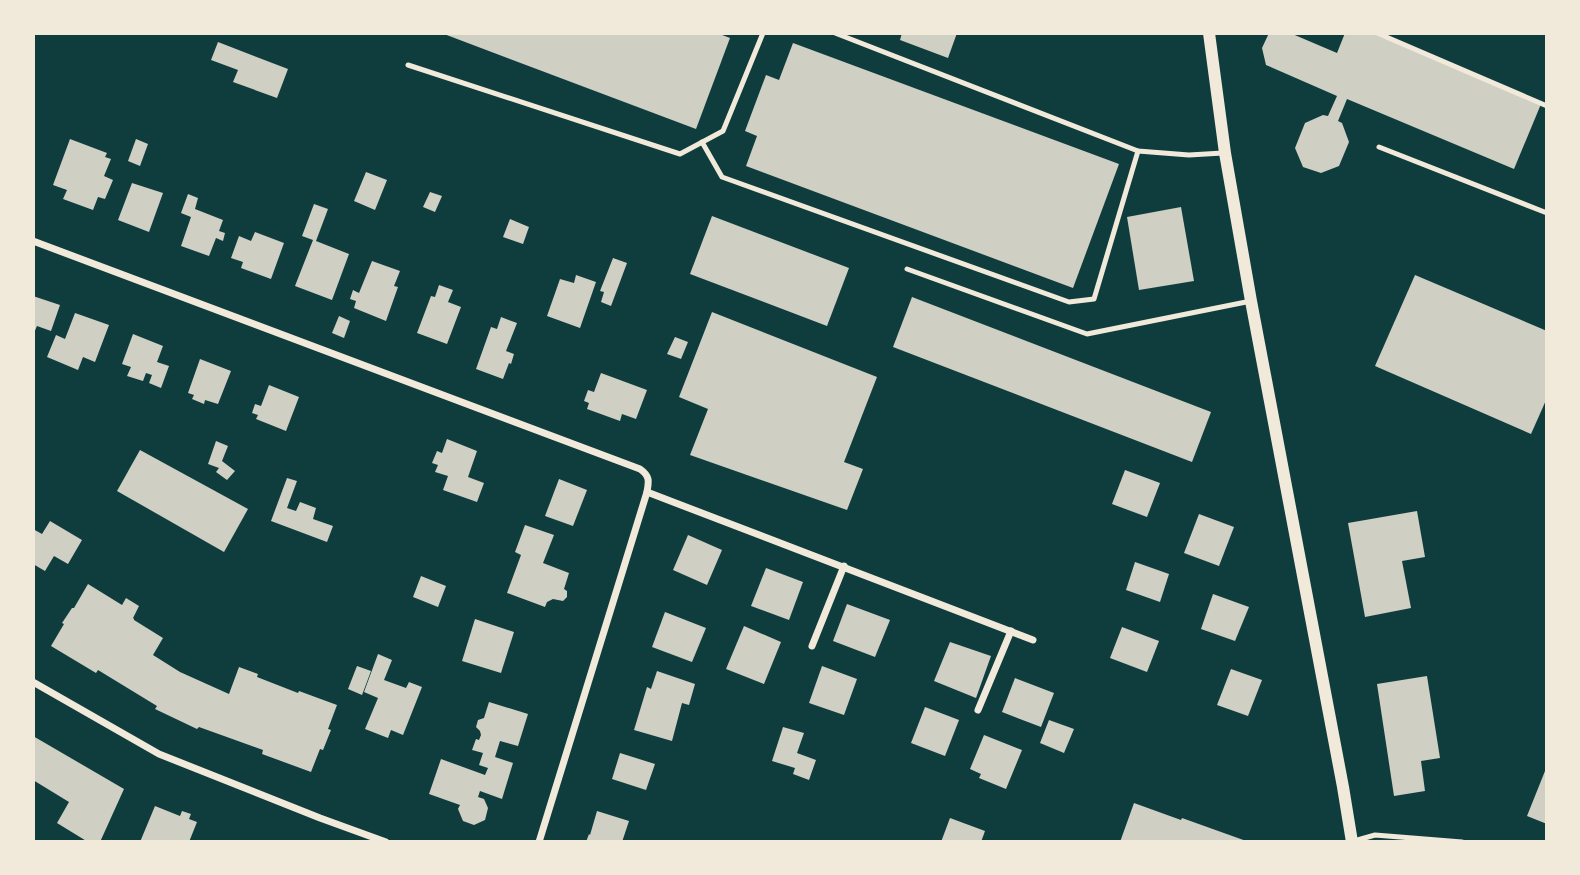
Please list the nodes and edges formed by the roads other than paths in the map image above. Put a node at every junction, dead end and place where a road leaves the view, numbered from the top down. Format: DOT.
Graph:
graph roads {
  1 [pos="763,33"];
  2 [pos="835,33"];
  3 [pos="1209,33"];
  4 [pos="1377,33"];
  5 [pos="408,65"];
  6 [pos="1547,106"];
  7 [pos="702,142"];
  8 [pos="1379,147"];
  9 [pos="1138,151"];
  10 [pos="1225,153"];
  11 [pos="1547,213"];
  12 [pos="33,241"];
  13 [pos="907,269"];
  14 [pos="1251,301"];
  15 [pos="648,492"];
  16 [pos="844,566"];
  17 [pos="1011,631"];
  18 [pos="1033,640"];
  19 [pos="812,646"];
  20 [pos="33,682"];
  21 [pos="978,710"];
  22 [pos="386,842"];
  23 [pos="539,842"];
  24 [pos="1352,842"];
  25 [pos="1462,842"];
  1 -- 7 [label="lane"];
  2 -- 9 [label="lane"];
  3 -- 10 [label="street"];
  4 -- 6 [label="lane"];
  5 -- 7 [label="lane"];
  7 -- 9 [label="lane"];
  8 -- 11 [label="lane"];
  9 -- 10 [label="lane"];
  10 -- 14 [label="street"];
  12 -- 15 [label="street"];
  13 -- 14 [label="lane"];
  14 -- 24 [label="street"];
  15 -- 16 [label="street"];
  15 -- 23 [label="street"];
  16 -- 17 [label="street"];
  16 -- 19 [label="street"];
  17 -- 18 [label="street"];
  17 -- 21 [label="street"];
  20 -- 22 [label="street"];
  24 -- 25 [label="lane"];
}
